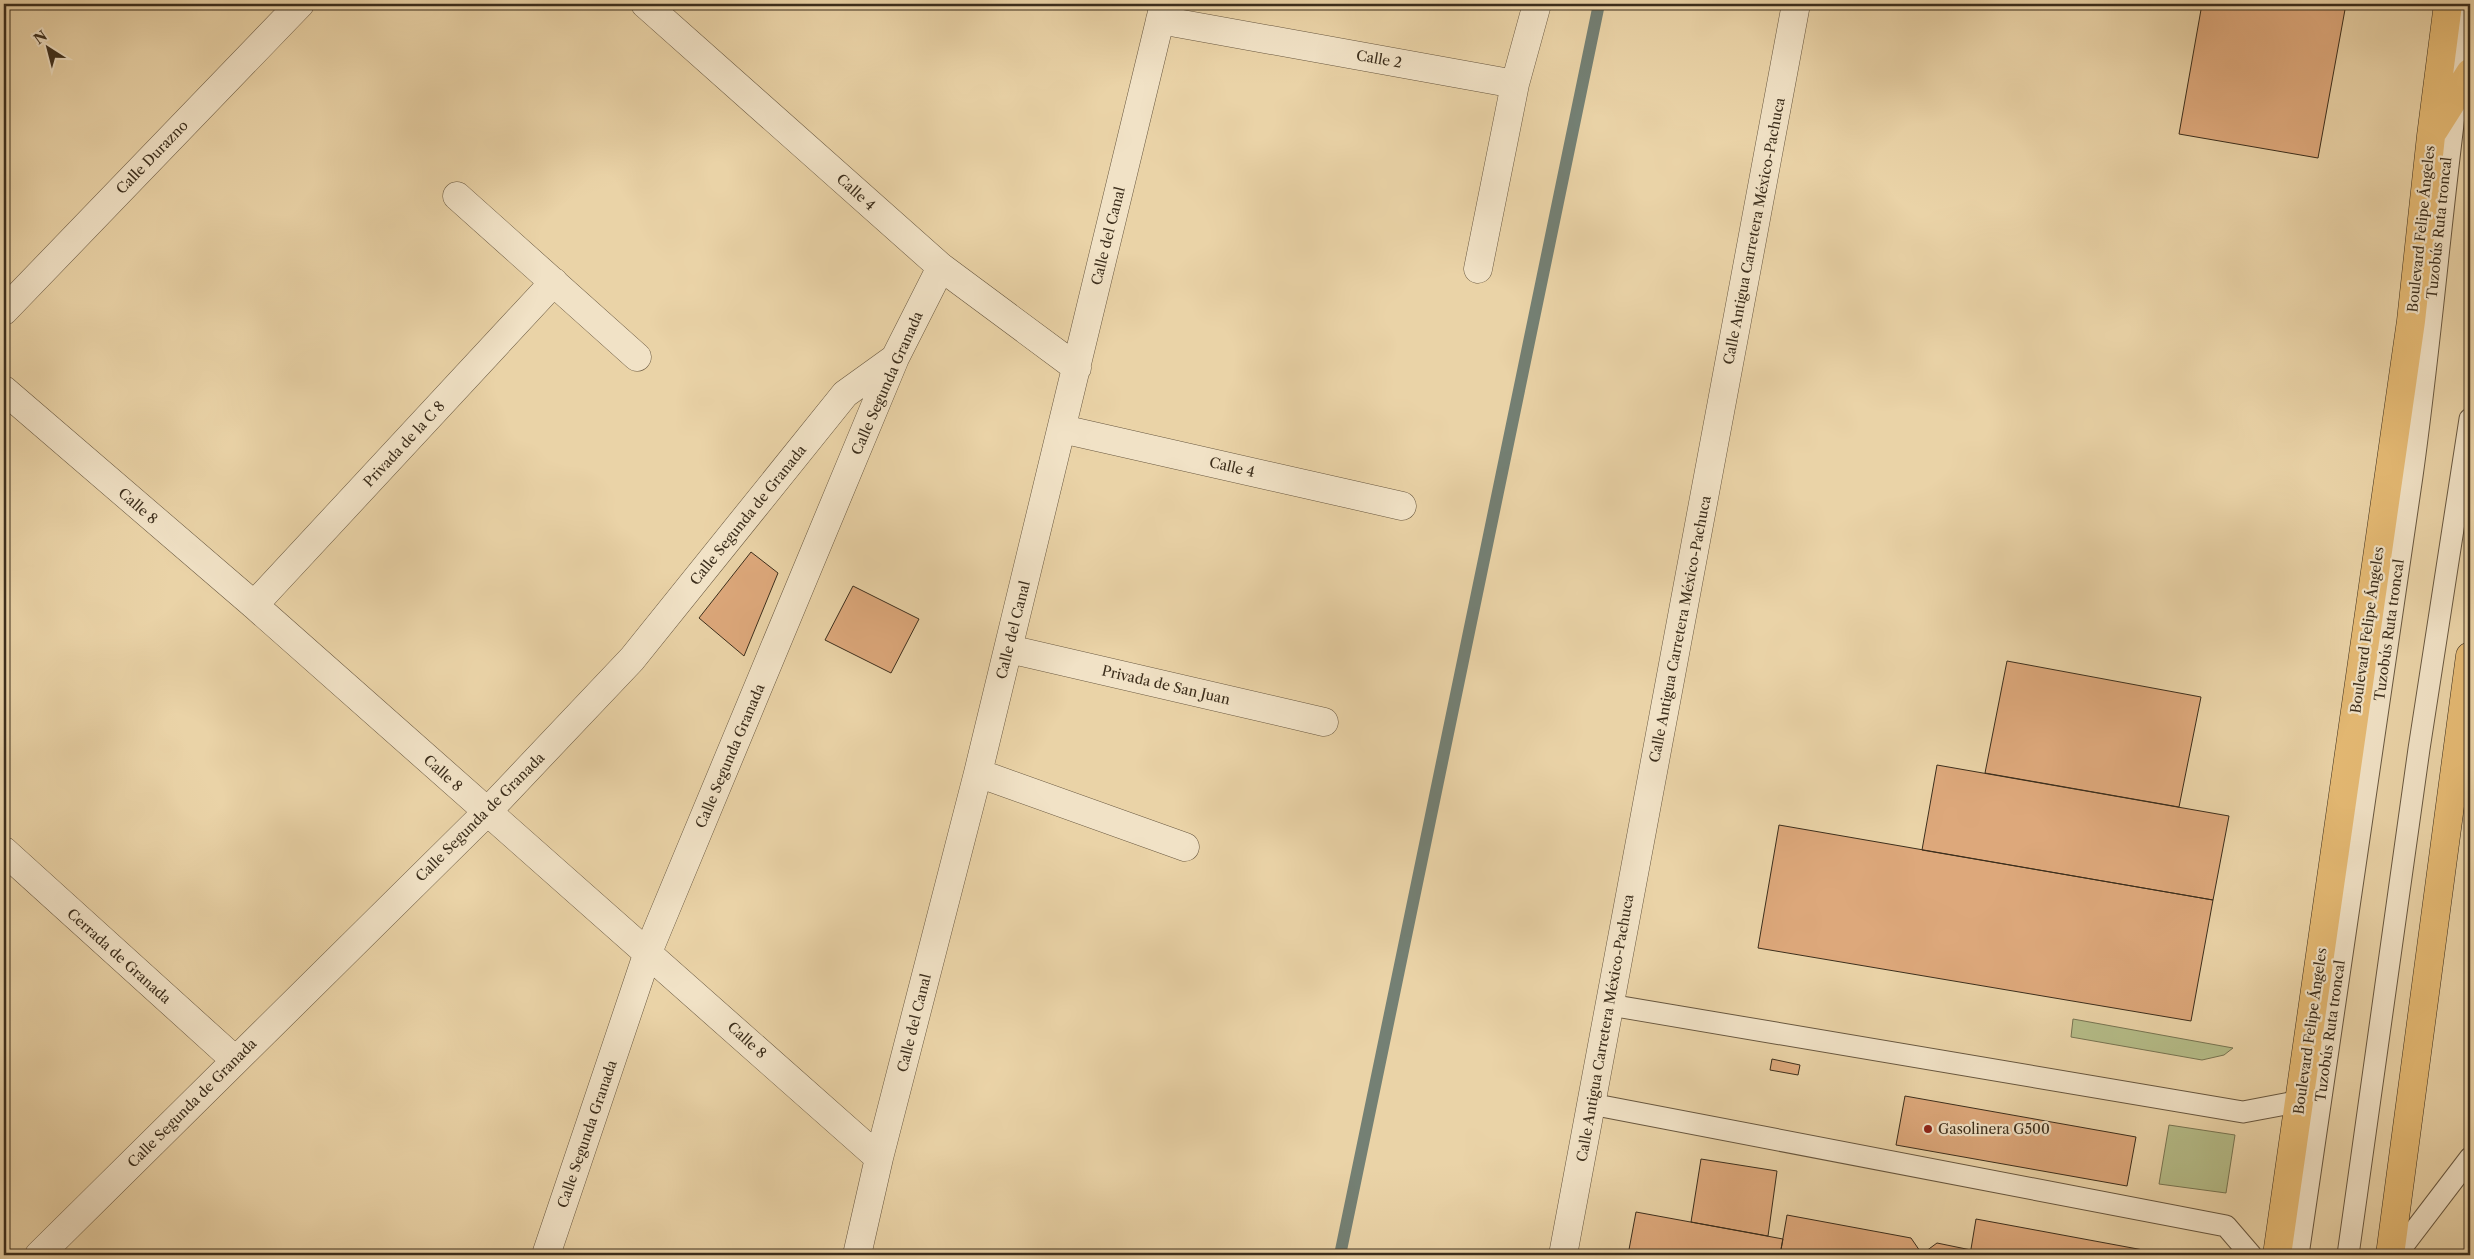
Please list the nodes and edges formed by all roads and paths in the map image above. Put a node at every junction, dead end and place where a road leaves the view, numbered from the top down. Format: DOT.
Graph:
graph roads {
  1 [pos="300,4"];
  2 [pos="1537,4"];
  3 [pos="1796,4"];
  4 [pos="2448,4"];
  5 [pos="2469,4"];
  6 [pos="660,9"];
  7 [pos="1162,12"];
  8 [pos="2470,73"];
  9 [pos="1515,84"];
  10 [pos="2454,102"];
  11 [pos="2431,136"];
  12 [pos="457,196"];
  13 [pos="941,267"];
  14 [pos="1478,269"];
  15 [pos="554,282"];
  16 [pos="4,311"];
  17 [pos="637,356"];
  18 [pos="895,358"];
  19 [pos="1077,368"];
  20 [pos="4,390"];
  21 [pos="2470,419"];
  22 [pos="1062,429"];
  23 [pos="2470,442"];
  24 [pos="2464,468"];
  25 [pos="1402,506"];
  26 [pos="254,605"];
  27 [pos="1009,649"];
  28 [pos="2470,656"];
  29 [pos="1324,722"];
  30 [pos="978,773"];
  31 [pos="487,812"];
  32 [pos="1185,847"];
  33 [pos="4,851"];
  34 [pos="648,952"];
  35 [pos="1610,1005"];
  36 [pos="235,1060"];
  37 [pos="2300,1101"];
  38 [pos="1591,1104"];
  39 [pos="880,1158"];
  40 [pos="2470,1158"];
  41 [pos="39,1255"];
  42 [pos="546,1255"];
  43 [pos="857,1255"];
  44 [pos="1563,1255"];
  45 [pos="2251,1255"];
  46 [pos="2277,1255"];
  47 [pos="2298,1255"];
  48 [pos="2348,1255"];
  49 [pos="2390,1255"];
  50 [pos="2396,1255"];
  1 -- 16 [label="street, Calle Durazno"];
  2 -- 9 [label="street"];
  3 -- 35 [label="street, Calle Antigua Carretera México-Pachuca"];
  4 -- 11 [label="main road, Boulevard Felipe Ángeles"];
  5 -- 10 [label="lane, Tuzobús Ruta troncal"];
  6 -- 13 [label="street, Calle 4"];
  7 -- 9 [label="street, Calle 2"];
  7 -- 19 [label="street, Calle del Canal"];
  8 -- 10 [label="main road"];
  9 -- 14 [label="street"];
  10 -- 11 [label="main road"];
  10 -- 47 [label="lane, Tuzobús Ruta troncal"];
  11 -- 37 [label="main road, Boulevard Felipe Ángeles"];
  12 -- 15 [label="street"];
  13 -- 18 [label="street, Calle Segunda Granada"];
  13 -- 19 [label="street, Calle 4"];
  15 -- 17 [label="street"];
  15 -- 26 [label="street, Privada de la C 8"];
  18 -- 31 [label="street, Calle Segunda de Granada"];
  18 -- 34 [label="street, Calle Segunda Granada"];
  19 -- 22 [label="street, Calle del Canal"];
  20 -- 26 [label="street, Calle 8"];
  21 -- 24 [label="lane"];
  22 -- 25 [label="street, Calle 4"];
  22 -- 27 [label="street, Calle del Canal"];
  23 -- 24 [label="lane"];
  24 -- 48 [label="lane"];
  26 -- 31 [label="street, Calle 8"];
  27 -- 29 [label="street, Privada de San Juan"];
  27 -- 30 [label="street, Calle del Canal"];
  28 -- 49 [label="main road"];
  30 -- 32 [label="street"];
  30 -- 39 [label="street, Calle del Canal"];
  31 -- 34 [label="street, Calle 8"];
  31 -- 36 [label="street, Calle Segunda de Granada"];
  33 -- 36 [label="street, Cerrada de Granada"];
  34 -- 39 [label="street, Calle 8"];
  34 -- 42 [label="street, Calle Segunda Granada"];
  35 -- 37 [label="lane"];
  35 -- 38 [label="street, Calle Antigua Carretera México-Pachuca"];
  36 -- 41 [label="street, Calle Segunda de Granada"];
  37 -- 46 [label="main road, Boulevard Felipe Ángeles"];
  38 -- 44 [label="street, Calle Antigua Carretera México-Pachuca"];
  38 -- 45 [label="lane"];
  39 -- 43 [label="street, Calle del Canal"];
  40 -- 50 [label="lane"];
}
